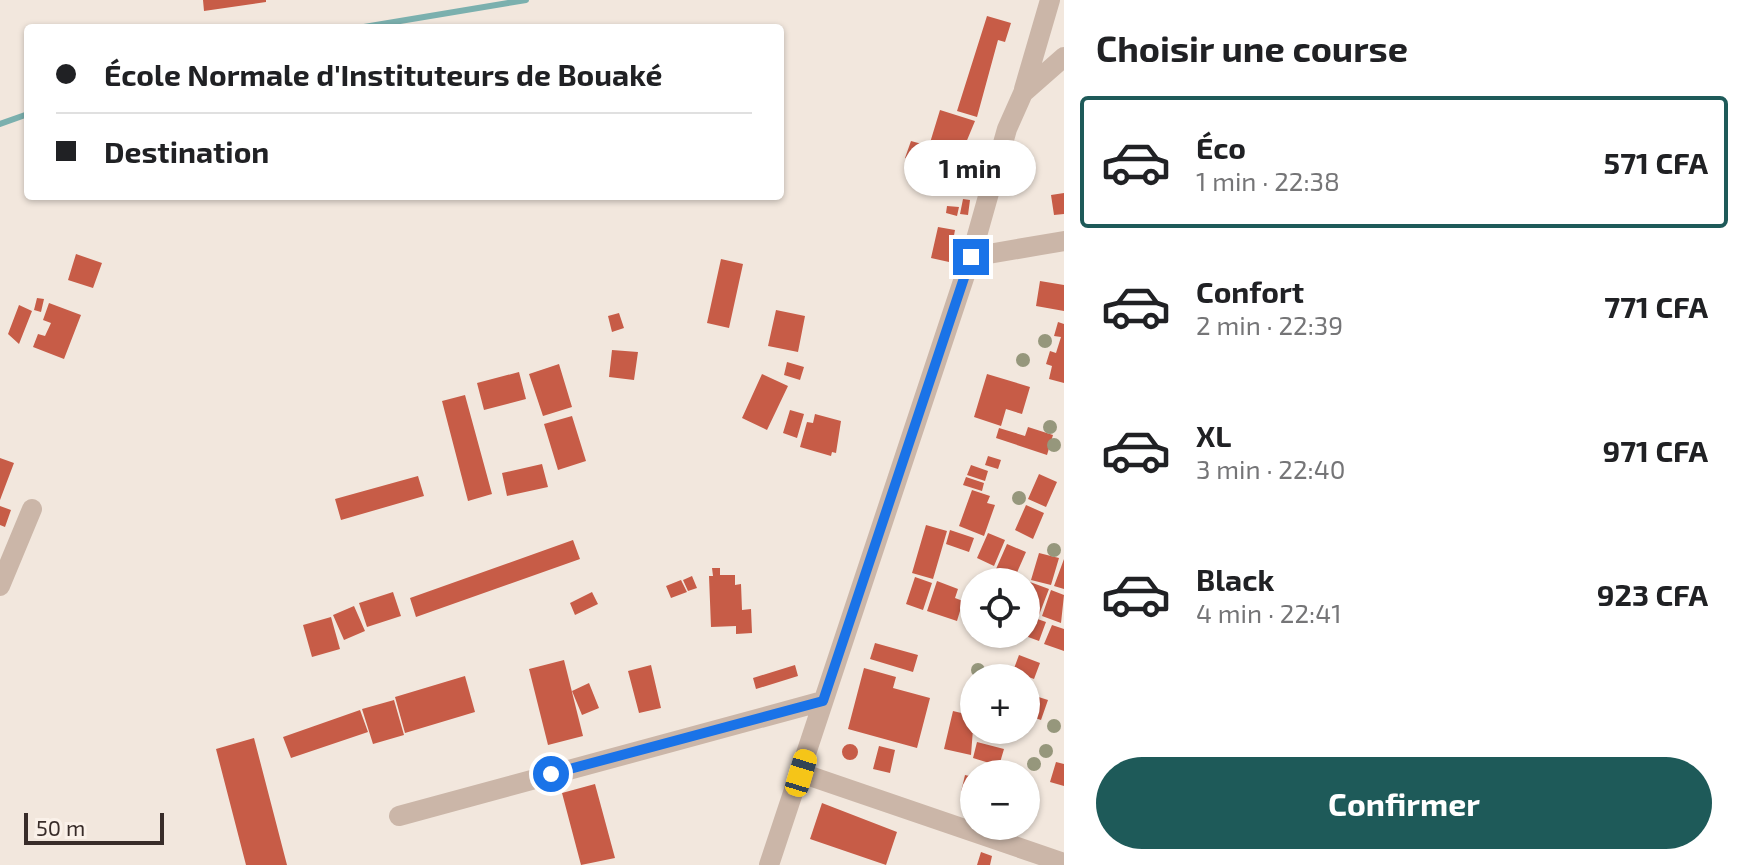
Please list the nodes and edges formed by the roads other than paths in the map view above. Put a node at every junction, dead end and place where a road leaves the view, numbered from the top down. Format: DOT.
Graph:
graph roads {
  1 [pos="1050,0"];
  2 [pos="1064,57"];
  3 [pos="1023,93"];
  4 [pos="1064,241"];
  5 [pos="971,257"];
  6 [pos="32,509"];
  7 [pos="0,586"];
  8 [pos="823,701"];
  9 [pos="801,773"];
  10 [pos="399,816"];
  11 [pos="1064,863"];
  12 [pos="769,865"];
  1 -- 3 [label="street"];
  2 -- 3 [label="street"];
  3 -- 5 [label="street"];
  4 -- 5 [label="street"];
  5 -- 8 [label="street"];
  6 -- 7 [label="street"];
  8 -- 9 [label="street"];
  8 -- 10 [label="street"];
  9 -- 11 [label="street"];
  9 -- 12 [label="street"];
}
